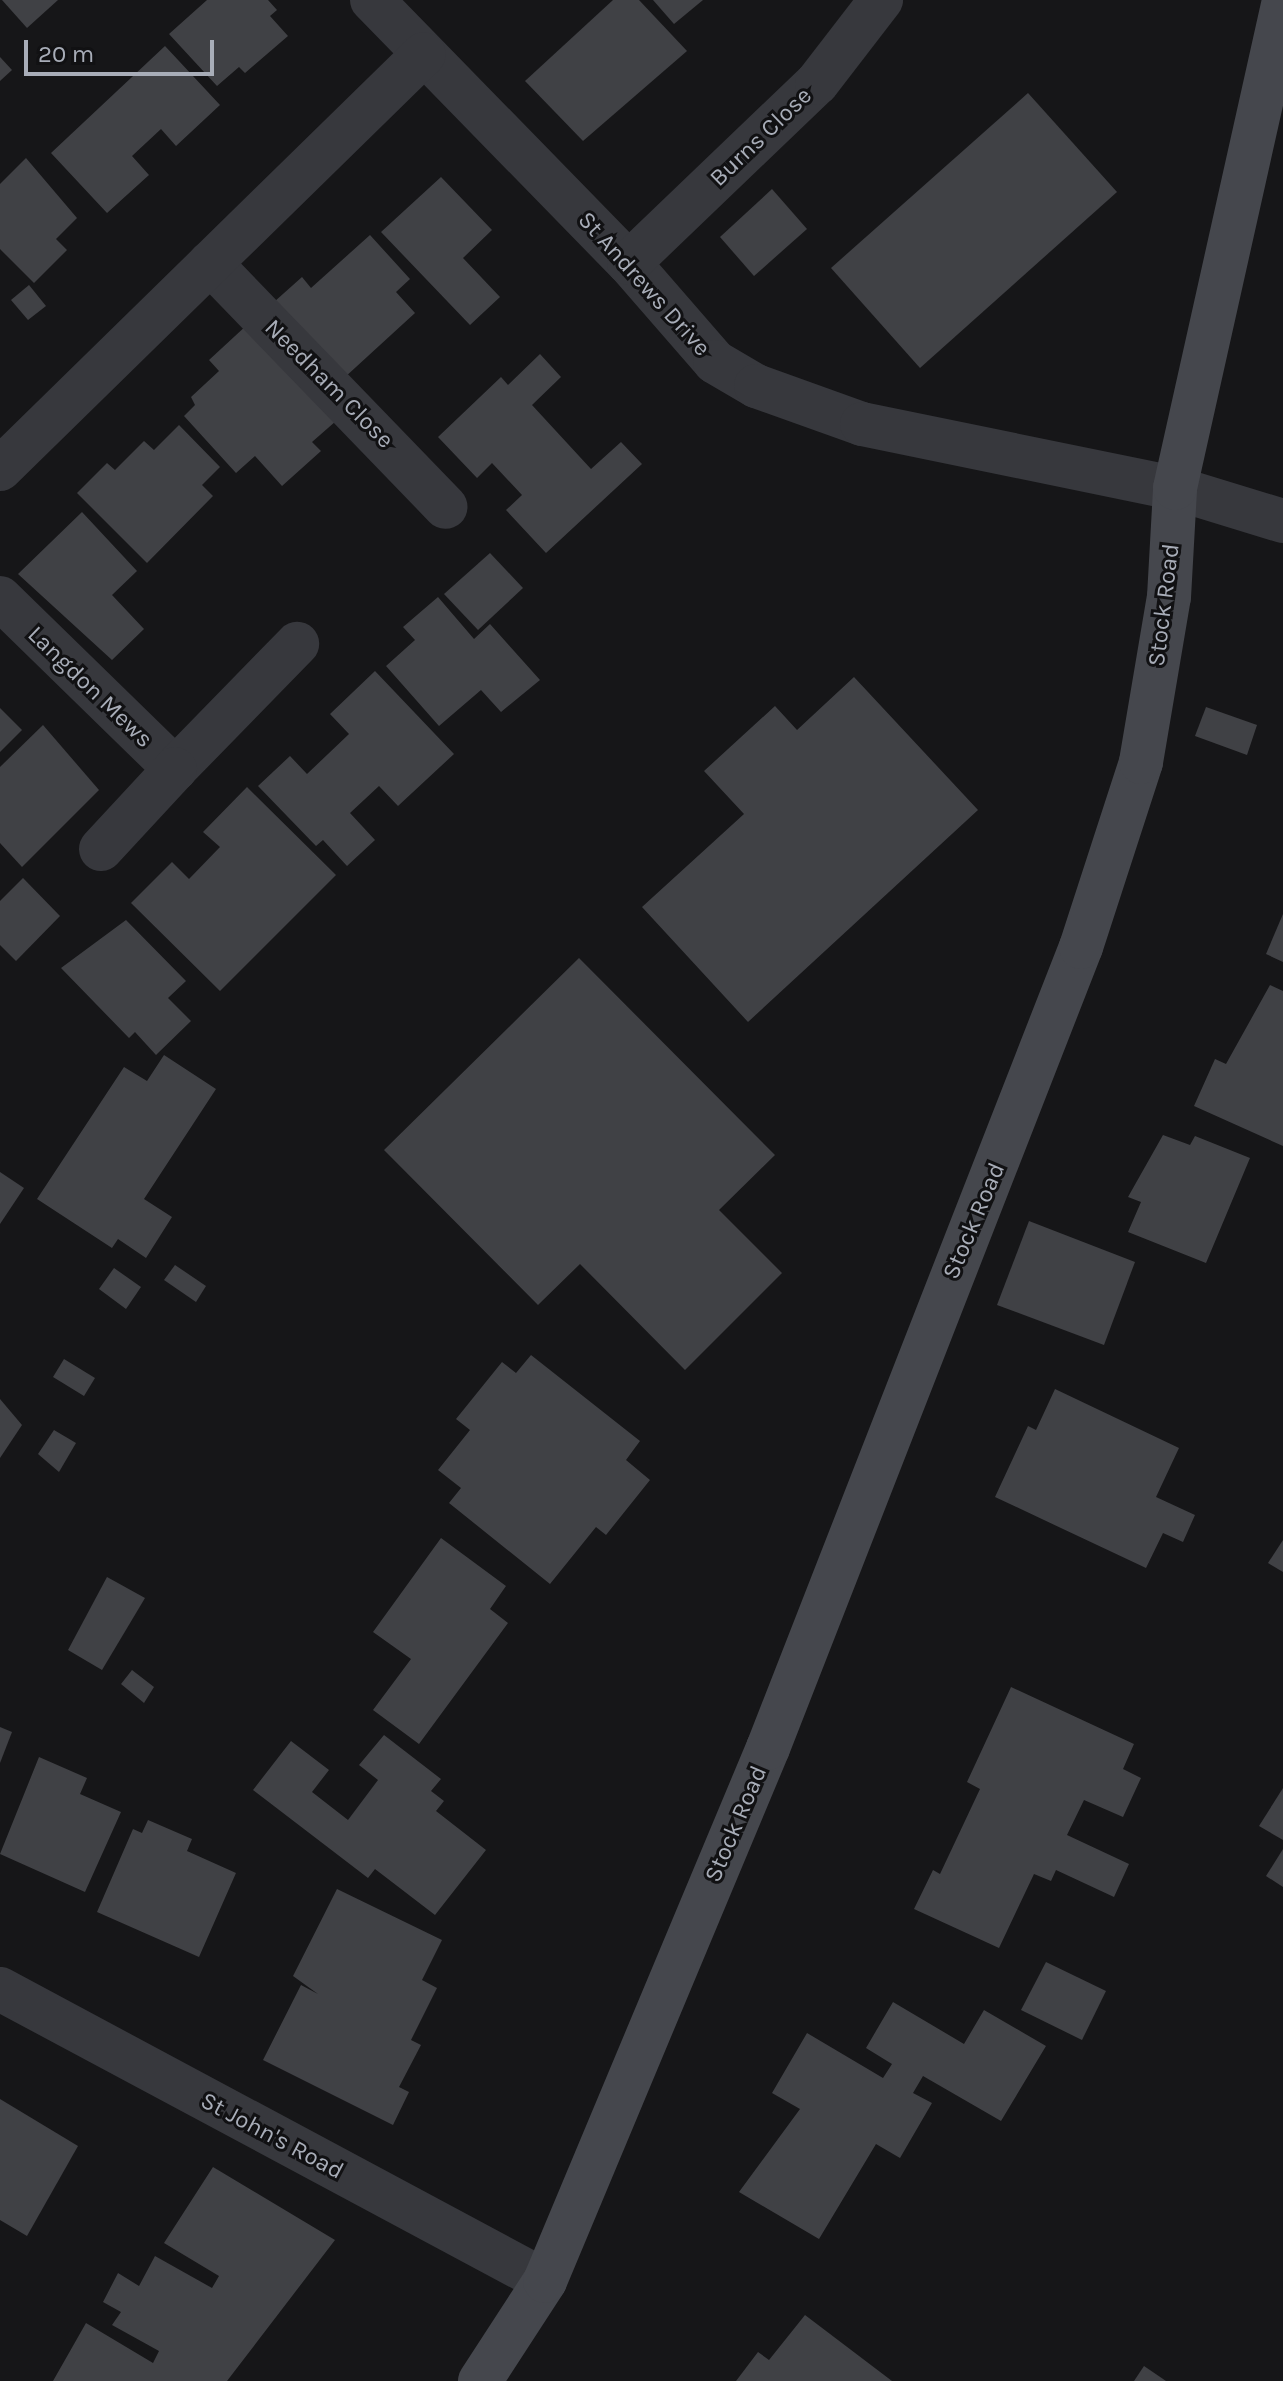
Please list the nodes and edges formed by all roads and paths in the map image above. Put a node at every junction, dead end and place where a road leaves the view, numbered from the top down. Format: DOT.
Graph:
graph roads {
  1 [pos="372,0"];
  2 [pos="881,0"];
  3 [pos="1283,3"];
  4 [pos="424,54"];
  5 [pos="210,263"];
  6 [pos="629,263"];
  7 [pos="0,469"];
  8 [pos="1175,488"];
  9 [pos="446,507"];
  10 [pos="1283,521"];
  11 [pos="3,602"];
  12 [pos="297,644"];
  13 [pos="175,769"];
  14 [pos="101,849"];
  15 [pos="0,1989"];
  16 [pos="545,2281"];
  17 [pos="480,2381"];
  1 -- 4 [label="street, St Andrews Drive"];
  2 -- 6 [label="street, Burns Close"];
  3 -- 8 [label="main road, Stock Road"];
  4 -- 5 [label="street"];
  4 -- 6 [label="street, St Andrews Drive"];
  5 -- 7 [label="street"];
  5 -- 9 [label="street, Needham Close"];
  6 -- 8 [label="street, St Andrews Drive"];
  8 -- 10 [label="street, St Andrews Drive"];
  8 -- 16 [label="main road, Stock Road"];
  11 -- 13 [label="street, Langdon Mews"];
  12 -- 13 [label="street"];
  13 -- 14 [label="street"];
  15 -- 16 [label="street, St John's Road"];
  16 -- 17 [label="main road, Stock Road"];
}
